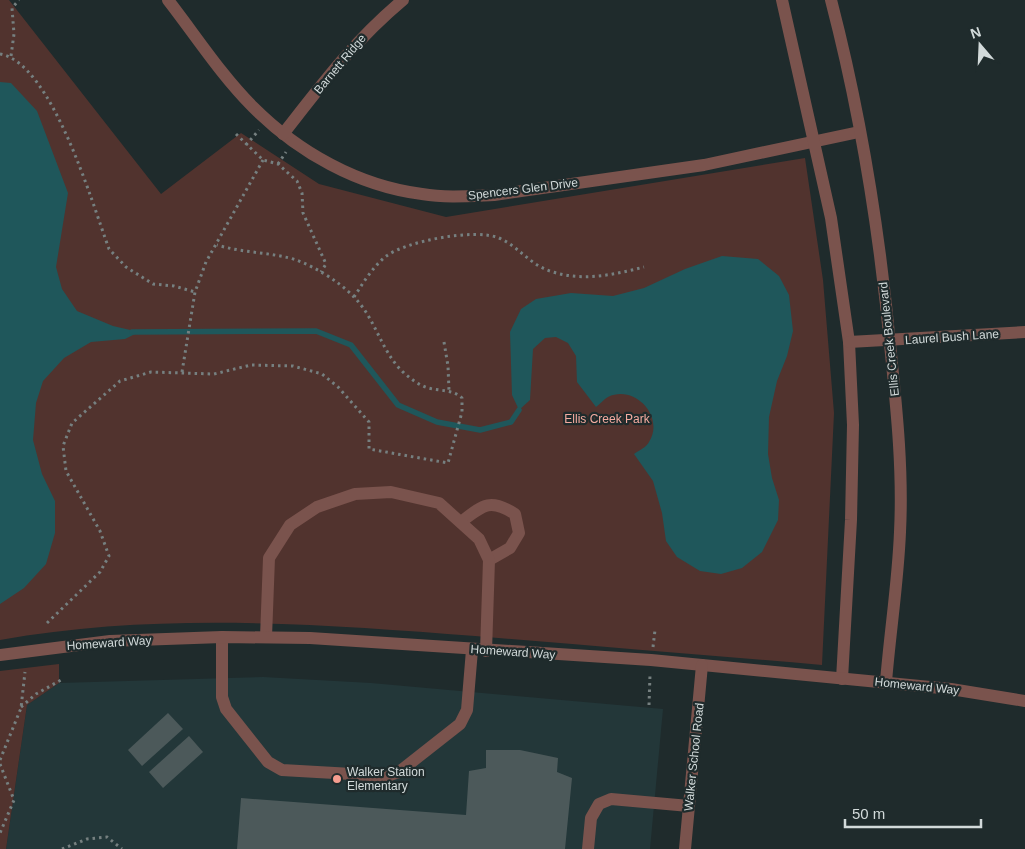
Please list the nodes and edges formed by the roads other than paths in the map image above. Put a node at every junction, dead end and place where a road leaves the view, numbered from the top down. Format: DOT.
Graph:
graph roads {
  1 [pos="168,0"];
  2 [pos="403,0"];
  3 [pos="782,0"];
  4 [pos="831,0"];
  5 [pos="859,132"];
  6 [pos="283,134"];
  7 [pos="813,141"];
  8 [pos="1025,332"];
  9 [pos="849,342"];
  10 [pos="890,342"];
  11 [pos="461,522"];
  12 [pos="489,560"];
  13 [pos="222,637"];
  14 [pos="266,638"];
  15 [pos="472,650"];
  16 [pos="486,651"];
  17 [pos="0,655"];
  18 [pos="702,665"];
  19 [pos="842,679"];
  20 [pos="886,682"];
  21 [pos="1025,701"];
  22 [pos="689,806"];
  23 [pos="588,849"];
  24 [pos="685,849"];
  1 -- 6 [label="street, Spencers Glen Drive"];
  2 -- 6 [label="street, Barnett Ridge"];
  3 -- 7 [label="street"];
  4 -- 5 [label="street, Ellis Creek Boulevard"];
  5 -- 7 [label="street, Spencers Glen Drive"];
  5 -- 10 [label="street, Ellis Creek Boulevard"];
  6 -- 7 [label="street, Spencers Glen Drive"];
  7 -- 9 [label="street"];
  8 -- 10 [label="street, Laurel Bush Lane"];
  9 -- 10 [label="street, Laurel Bush Lane"];
  9 -- 19 [label="street"];
  10 -- 20 [label="street, Ellis Creek Boulevard"];
  11 -- 12 [label="street"];
  11 -- 12 [label="street"];
  11 -- 14 [label="street"];
  12 -- 16 [label="street"];
  13 -- 14 [label="street, Homeward Way"];
  13 -- 15 [label="street"];
  13 -- 17 [label="street, Homeward Way"];
  14 -- 15 [label="street, Homeward Way"];
  15 -- 16 [label="street, Homeward Way"];
  16 -- 18 [label="street, Homeward Way"];
  18 -- 19 [label="street, Homeward Way"];
  18 -- 22 [label="street, Walker School Road"];
  19 -- 20 [label="street, Homeward Way"];
  20 -- 21 [label="street, Homeward Way"];
  22 -- 23 [label="street"];
  22 -- 24 [label="street, Walker School Road"];
}
